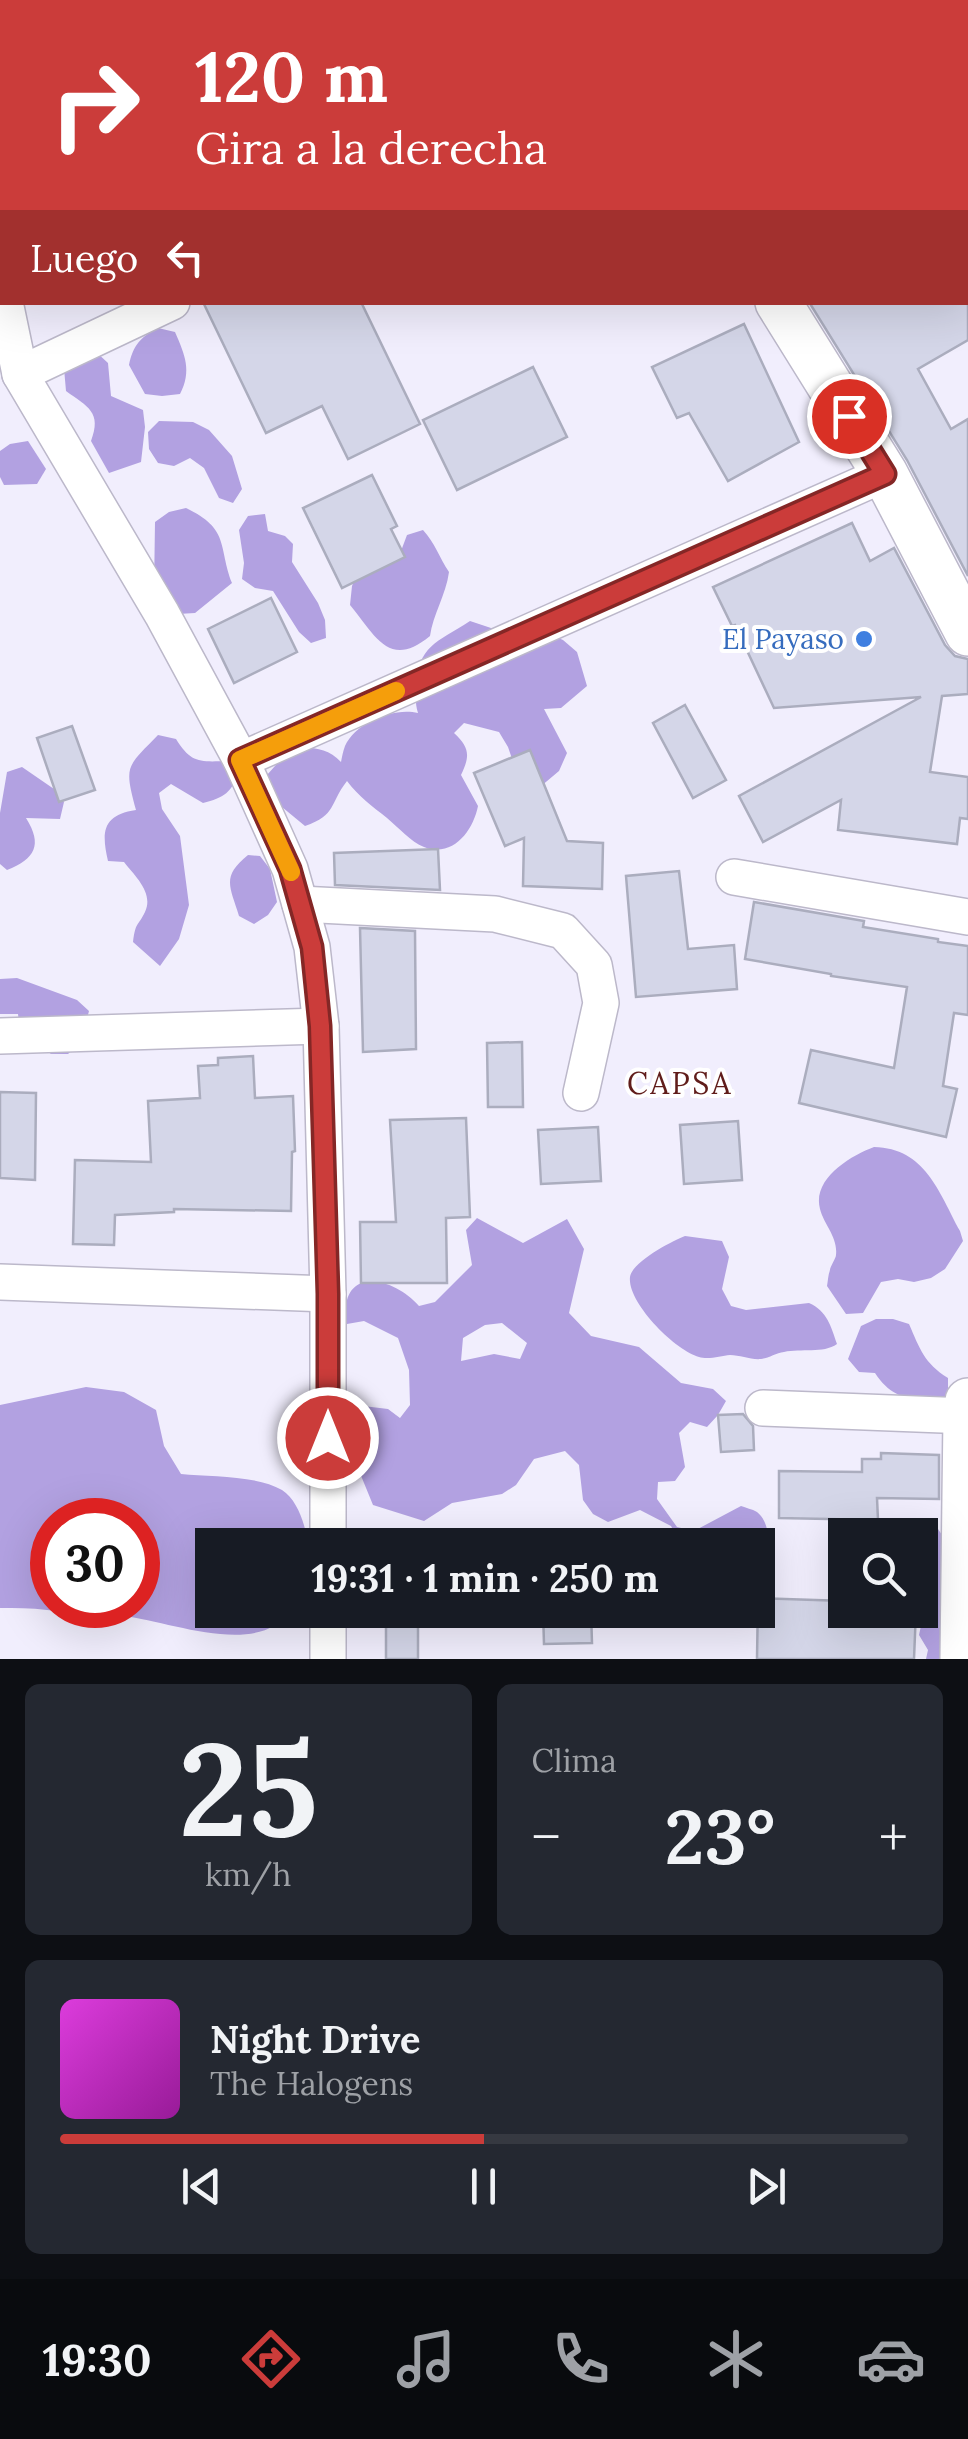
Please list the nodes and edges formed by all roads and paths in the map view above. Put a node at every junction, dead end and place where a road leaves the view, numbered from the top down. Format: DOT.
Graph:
graph roads {
  1 [pos="6,305"];
  2 [pos="166,305"];
  3 [pos="780,305"];
  4 [pos="20,374"];
  5 [pos="885,474"];
  6 [pos="966,622"];
  7 [pos="240,760"];
  8 [pos="734,877"];
  9 [pos="300,904"];
  10 [pos="968,917"];
  11 [pos="320,1026"];
  12 [pos="0,1036"];
  13 [pos="582,1093"];
  14 [pos="0,1282"];
  15 [pos="328,1294"];
  16 [pos="762,1408"];
  17 [pos="967,1411"];
  18 [pos="328,1528"];
  19 [pos="328,1628"];
  20 [pos="328,1659"];
  21 [pos="964,1659"];
  1 -- 4 [label="street"];
  2 -- 4 [label="street"];
  3 -- 5 [label="street"];
  4 -- 7 [label="street"];
  5 -- 6 [label="street"];
  5 -- 7 [label="street"];
  7 -- 9 [label="street"];
  8 -- 10 [label="street"];
  9 -- 11 [label="street"];
  9 -- 13 [label="street"];
  11 -- 12 [label="street"];
  11 -- 15 [label="street"];
  14 -- 15 [label="street"];
  15 -- 18 [label="street"];
  16 -- 17 [label="street"];
  17 -- 21 [label="street"];
  19 -- 20 [label="street"];
}
